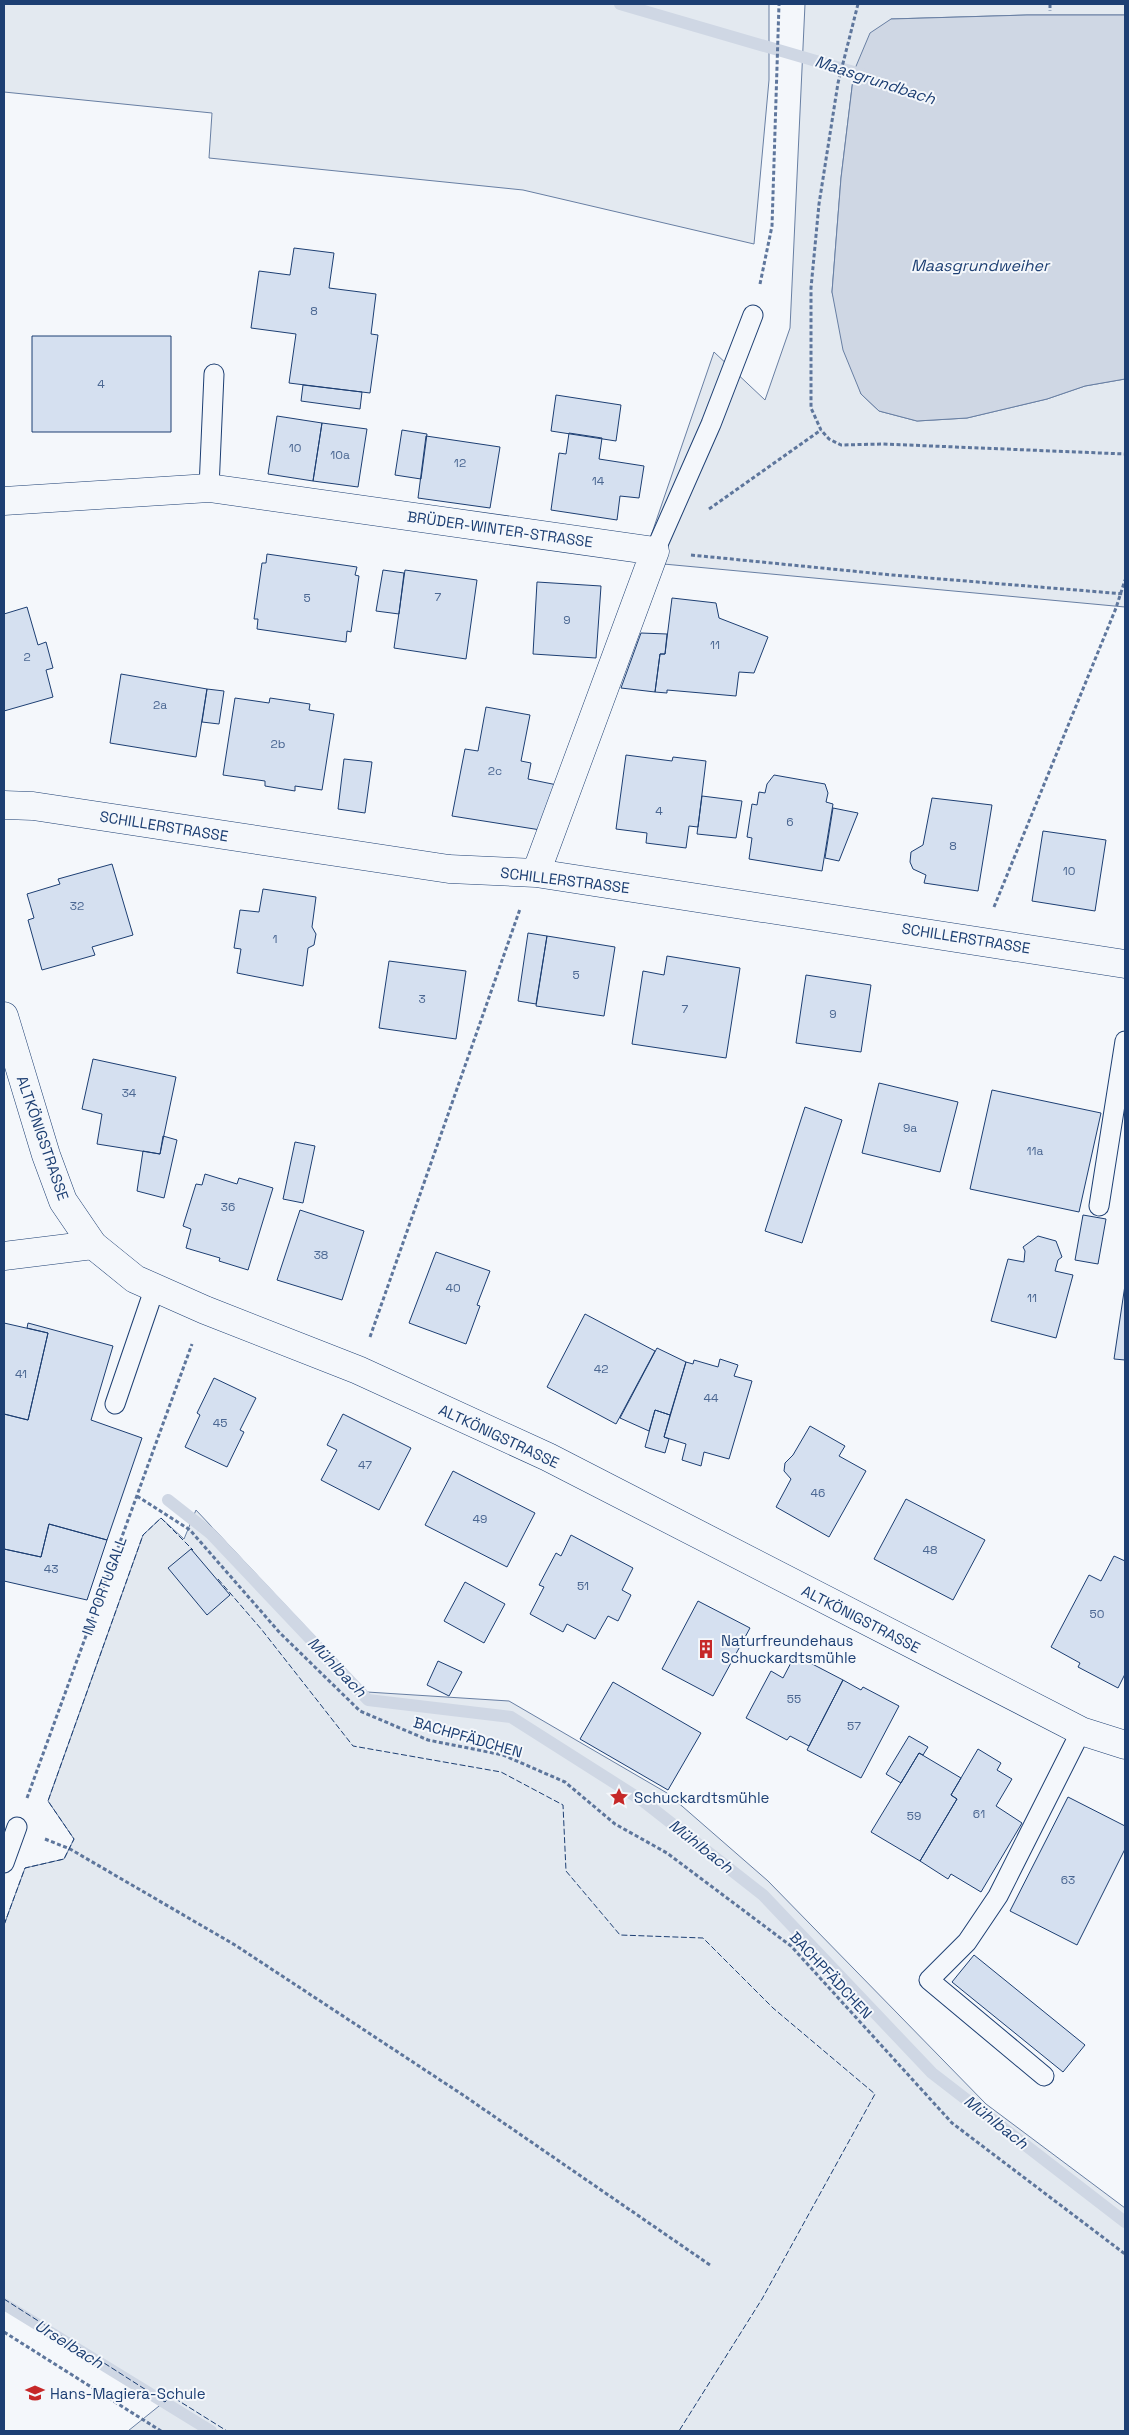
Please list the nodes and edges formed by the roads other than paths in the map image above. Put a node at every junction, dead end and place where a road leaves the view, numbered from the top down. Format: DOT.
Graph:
graph roads {
  1 [pos="753,314"];
  2 [pos="214,374"];
  3 [pos="209,488"];
  4 [pos="4,501"];
  5 [pos="655,551"];
  6 [pos="4,805"];
  7 [pos="536,873"];
  8 [pos="1125,964"];
  9 [pos="4,1016"];
  10 [pos="1125,1042"];
  11 [pos="8,1044"];
  12 [pos="1099,1206"];
  13 [pos="93,1245"];
  14 [pos="4,1256"];
  15 [pos="155,1288"];
  16 [pos="115,1404"];
  17 [pos="1082,1731"];
  18 [pos="1125,1745"];
  19 [pos="17,1827"];
  20 [pos="4,1863"];
  21 [pos="1044,2076"];
  1 -- 5 [label="lane"];
  2 -- 3 [label="lane"];
  3 -- 4 [label="street, BRÜDER-WINTER-STRASSE"];
  3 -- 5 [label="street, BRÜDER-WINTER-STRASSE"];
  5 -- 7 [label="street"];
  6 -- 7 [label="street, SCHILLERSTRASSE"];
  7 -- 8 [label="street, SCHILLERSTRASSE"];
  9 -- 11 [label="street, ALTKÖNIGSTRASSE"];
  10 -- 12 [label="lane"];
  11 -- 13 [label="street, ALTKÖNIGSTRASSE"];
  13 -- 14 [label="street"];
  13 -- 15 [label="street, ALTKÖNIGSTRASSE"];
  15 -- 16 [label="lane"];
  15 -- 17 [label="street, ALTKÖNIGSTRASSE"];
  17 -- 18 [label="street, ALTKÖNIGSTRASSE"];
  17 -- 21 [label="lane"];
  19 -- 20 [label="lane"];
}
